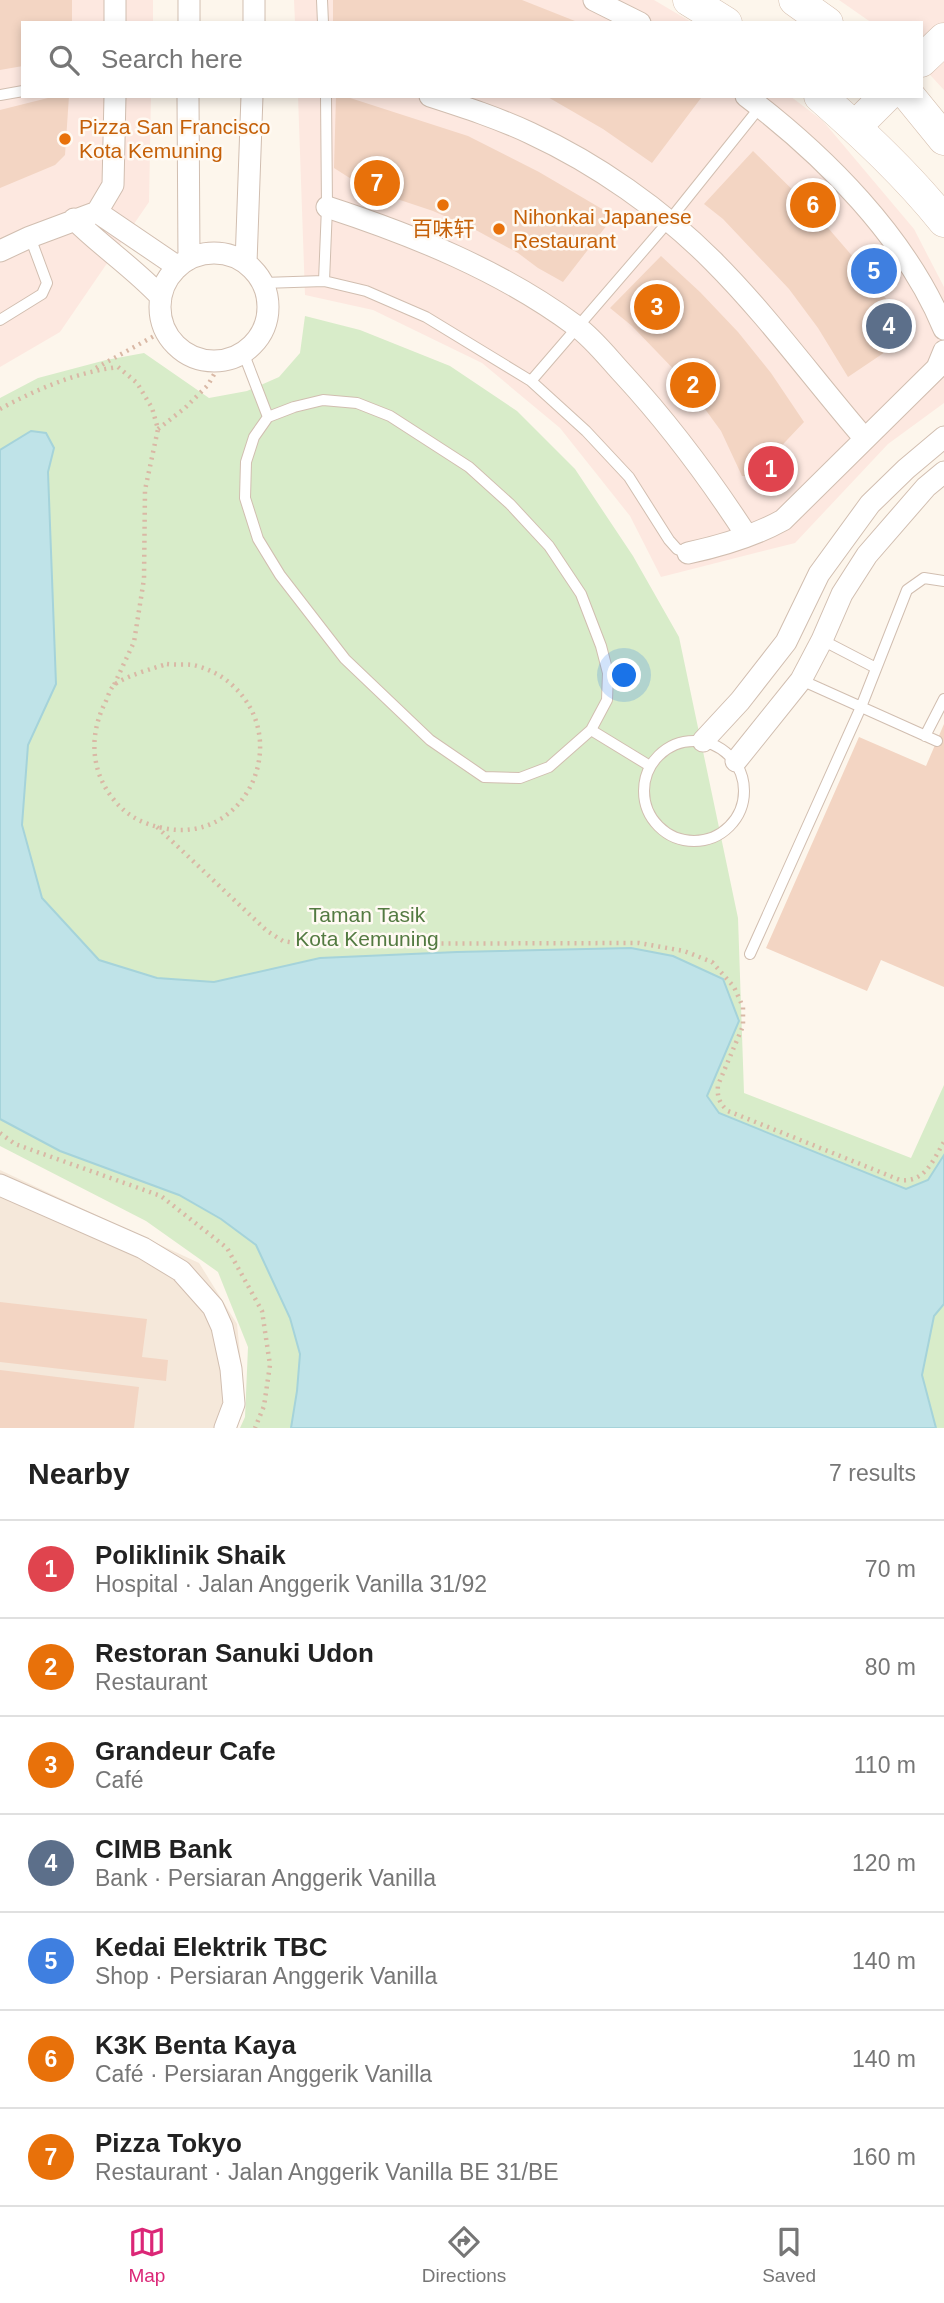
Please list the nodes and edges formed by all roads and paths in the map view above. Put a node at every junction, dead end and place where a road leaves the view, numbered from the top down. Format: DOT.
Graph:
graph roads {
  1 [pos="115,0"];
  2 [pos="189,0"];
  3 [pos="254,0"];
  4 [pos="322,0"];
  5 [pos="594,0"];
  6 [pos="690,0"];
  7 [pos="795,0"];
  8 [pos="115,21"];
  9 [pos="189,21"];
  10 [pos="254,21"];
  11 [pos="323,21"];
  12 [pos="636,21"];
  13 [pos="723,21"];
  14 [pos="824,21"];
  15 [pos="944,39"];
  16 [pos="923,59"];
  17 [pos="21,91"];
  18 [pos="0,95"];
  19 [pos="115,98"];
  20 [pos="188,98"];
  21 [pos="252,98"];
  22 [pos="326,98"];
  23 [pos="435,98"];
  24 [pos="822,98"];
  25 [pos="884,98"];
  26 [pos="911,98"];
  27 [pos="753,102"];
  28 [pos="855,127"];
  29 [pos="944,139"];
  30 [pos="327,206"];
  31 [pos="97,212"];
  32 [pos="74,219"];
  33 [pos="944,221"];
  34 [pos="668,222"];
  35 [pos="30,237"];
  36 [pos="0,251"];
  37 [pos="183,263"];
  38 [pos="246,263"];
  39 [pos="324,281"];
  40 [pos="263,283"];
  41 [pos="161,297"];
  42 [pos="0,320"];
  43 [pos="578,327"];
  44 [pos="944,329"];
  45 [pos="165,330"];
  46 [pos="944,351"];
  47 [pos="243,352"];
  48 [pos="222,360"];
  49 [pos="92,370"];
  50 [pos="531,381"];
  51 [pos="0,409"];
  52 [pos="268,417"];
  53 [pos="158,429"];
  54 [pos="944,437"];
  55 [pos="865,439"];
  56 [pos="944,472"];
  57 [pos="747,536"];
  58 [pos="688,553"];
  59 [pos="944,581"];
  60 [pos="822,640"];
  61 [pos="876,668"];
  62 [pos="802,680"];
  63 [pos="113,686"];
  64 [pos="944,699"];
  65 [pos="861,707"];
  66 [pos="591,730"];
  67 [pos="925,736"];
  68 [pos="703,741"];
  69 [pos="937,741"];
  70 [pos="736,761"];
  71 [pos="650,766"];
  72 [pos="157,827"];
  73 [pos="750,954"];
  74 [pos="944,1142"];
  75 [pos="0,1185"];
  76 [pos="225,1428"];
  1 -- 8 [label="street"];
  2 -- 9 [label="street"];
  3 -- 10 [label="street"];
  4 -- 11 [label="lane"];
  5 -- 12 [label="street"];
  6 -- 13 [label="main road"];
  7 -- 14 [label="main road"];
  15 -- 16 [label="main road"];
  17 -- 18 [label="lane"];
  19 -- 31 [label="street"];
  20 -- 37 [label="street"];
  21 -- 38 [label="street"];
  22 -- 30 [label="lane"];
  23 -- 34 [label="street"];
  24 -- 28 [label="main road"];
  25 -- 28 [label="main road"];
  26 -- 29 [label="main road"];
  27 -- 34 [label="lane"];
  27 -- 44 [label="street"];
  28 -- 33 [label="main road"];
  30 -- 39 [label="lane"];
  30 -- 43 [label="street"];
  31 -- 32 [label="street"];
  31 -- 37 [label="street"];
  32 -- 35 [label="street"];
  32 -- 41 [label="street"];
  34 -- 43 [label="lane"];
  34 -- 55 [label="street"];
  35 -- 36 [label="street"];
  35 -- 42 [label="lane"];
  37 -- 38 [label="street"];
  37 -- 41 [label="street"];
  38 -- 40 [label="street"];
  39 -- 40 [label="lane"];
  39 -- 50 [label="lane"];
  40 -- 47 [label="street"];
  41 -- 45 [label="street"];
  43 -- 50 [label="lane"];
  43 -- 57 [label="street"];
  45 -- 48 [label="street"];
  45 -- 49 [label="path"];
  46 -- 55 [label="street"];
  47 -- 48 [label="street"];
  47 -- 52 [label="lane"];
  48 -- 53 [label="path"];
  49 -- 51 [label="path"];
  49 -- 53 [label="path"];
  50 -- 58 [label="lane"];
  52 -- 66 [label="lane"];
  52 -- 66 [label="lane"];
  53 -- 63 [label="path"];
  54 -- 68 [label="street"];
  55 -- 57 [label="street"];
  56 -- 60 [label="street"];
  57 -- 58 [label="street"];
  59 -- 61 [label="lane"];
  60 -- 61 [label="lane"];
  60 -- 62 [label="street"];
  61 -- 65 [label="lane"];
  62 -- 65 [label="lane"];
  62 -- 70 [label="street"];
  63 -- 72 [label="path"];
  63 -- 72 [label="path"];
  64 -- 67 [label="lane"];
  65 -- 67 [label="lane"];
  65 -- 73 [label="lane"];
  66 -- 71 [label="lane"];
  67 -- 69 [label="lane"];
  68 -- 70 [label="lane"];
  68 -- 71 [label="lane"];
  70 -- 71 [label="lane"];
  72 -- 74 [label="path"];
  75 -- 76 [label="street"];
}
